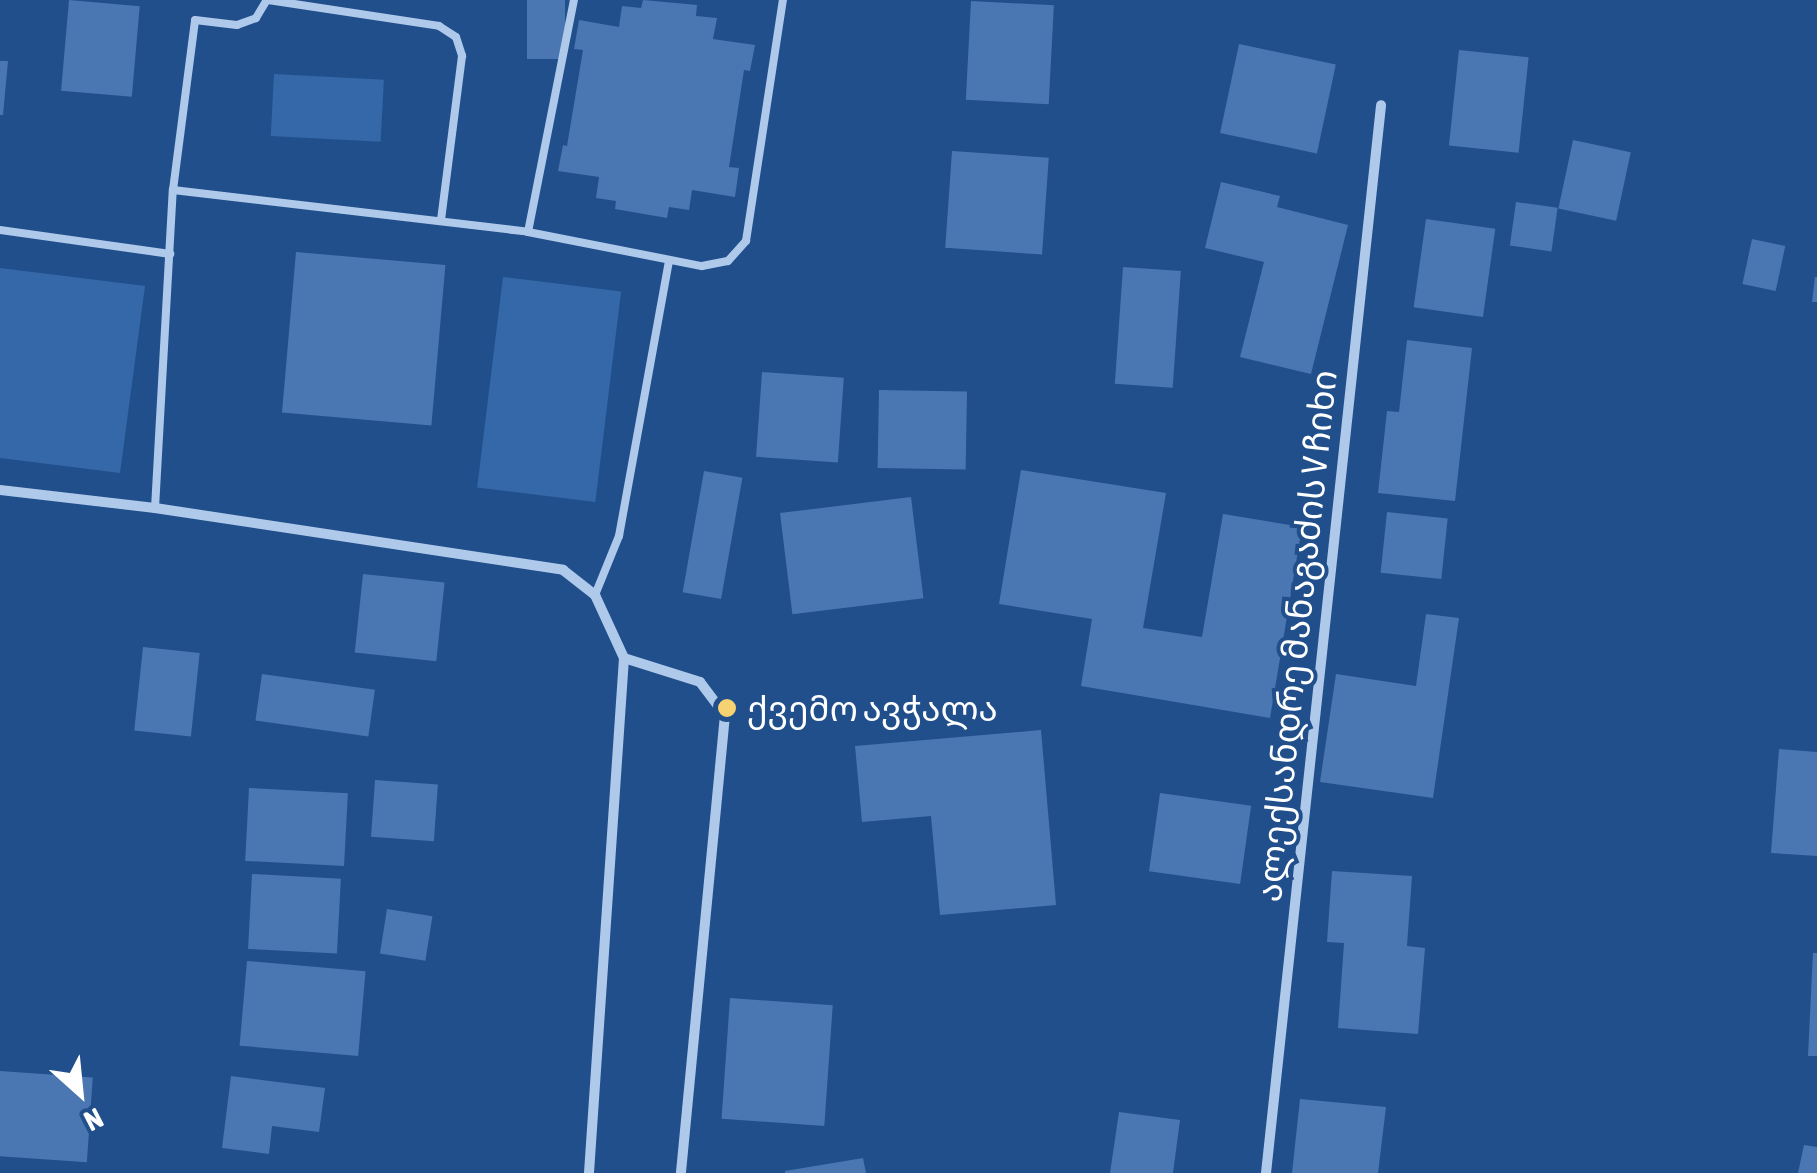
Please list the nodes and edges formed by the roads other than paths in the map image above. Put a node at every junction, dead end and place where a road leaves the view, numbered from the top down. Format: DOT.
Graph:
graph roads {
  1 [pos="268,0"];
  2 [pos="574,0"];
  3 [pos="782,0"];
  4 [pos="1381,105"];
  5 [pos="173,190"];
  6 [pos="441,220"];
  7 [pos="0,230"];
  8 [pos="528,232"];
  9 [pos="170,254"];
  10 [pos="669,260"];
  11 [pos="0,490"];
  12 [pos="155,508"];
  13 [pos="594,595"];
  14 [pos="624,658"];
  15 [pos="589,1173"];
  16 [pos="680,1173"];
  17 [pos="1266,1173"];
  1 -- 5 [label="lane"];
  1 -- 6 [label="lane"];
  2 -- 8 [label="lane"];
  3 -- 10 [label="lane"];
  4 -- 17 [label="street, ალექსანდრე მანაგაძის V ჩიხი"];
  5 -- 6 [label="lane"];
  5 -- 9 [label="lane"];
  6 -- 8 [label="lane"];
  7 -- 9 [label="lane"];
  8 -- 10 [label="lane"];
  9 -- 12 [label="lane"];
  10 -- 13 [label="lane"];
  11 -- 12 [label="street"];
  12 -- 13 [label="street"];
  13 -- 14 [label="street"];
  14 -- 15 [label="street"];
  14 -- 16 [label="street"];
}
